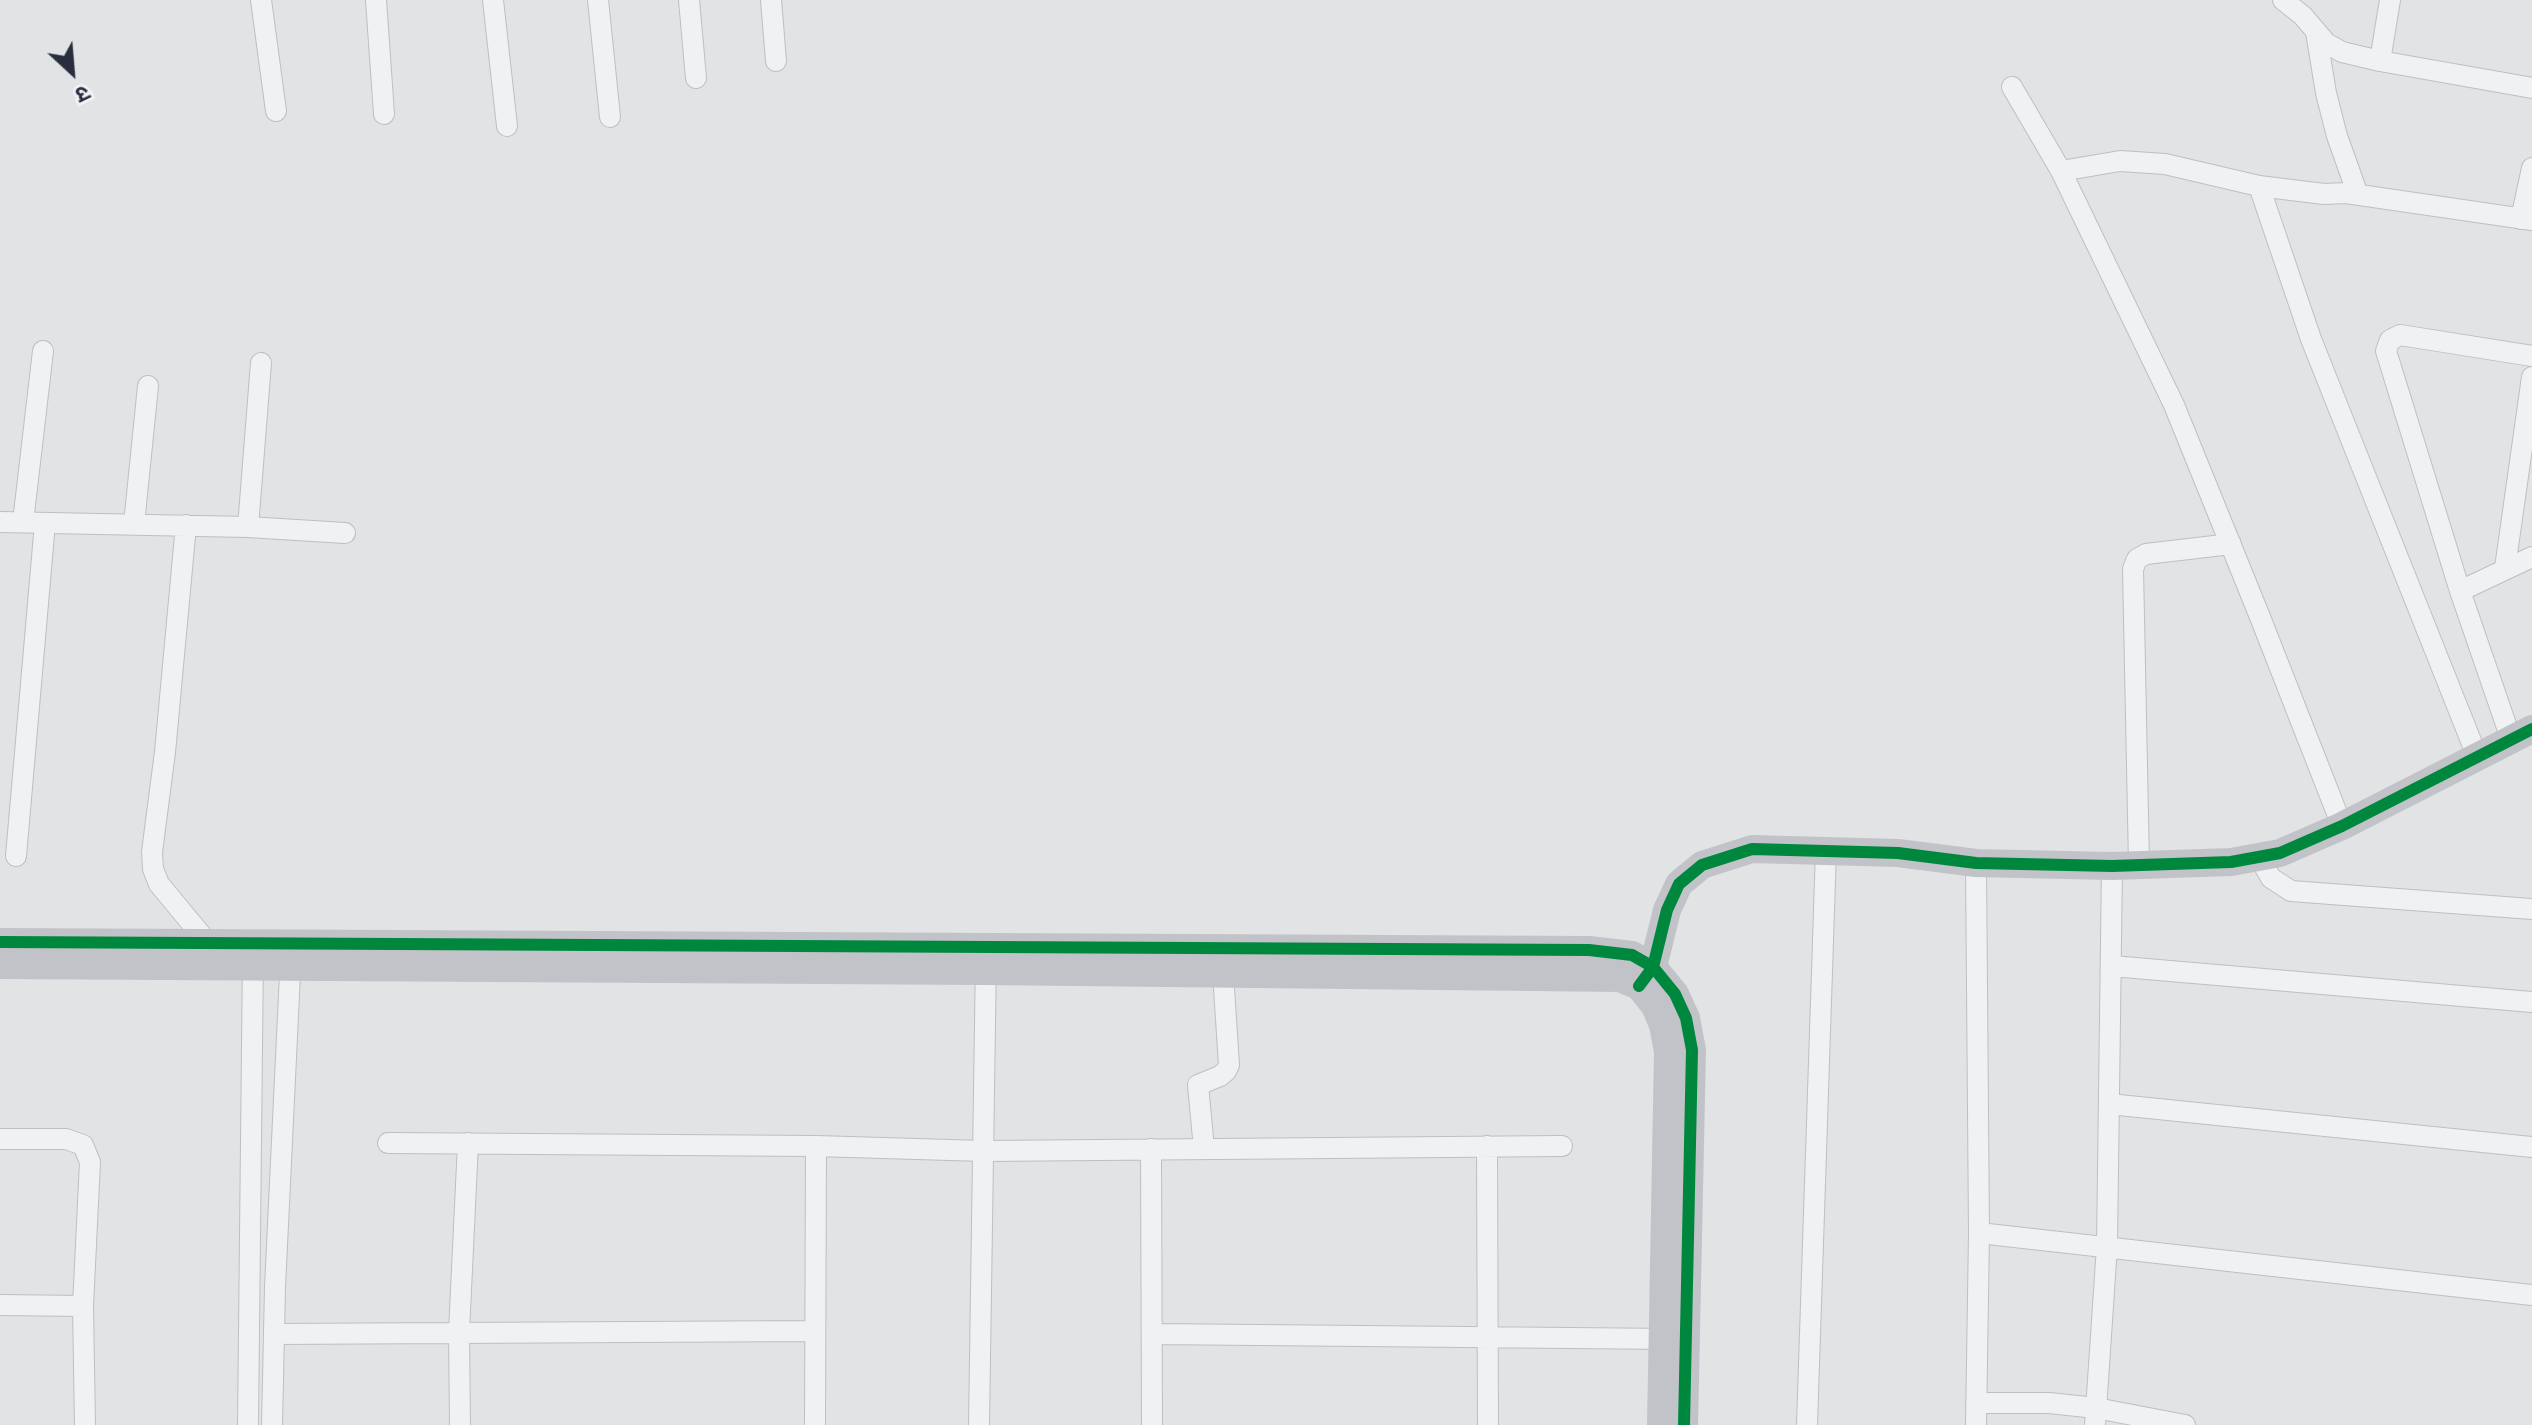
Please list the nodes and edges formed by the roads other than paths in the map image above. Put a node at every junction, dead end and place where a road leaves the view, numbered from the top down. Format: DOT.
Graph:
graph roads {
  1 [pos="261,0"];
  2 [pos="376,0"];
  3 [pos="493,0"];
  4 [pos="598,0"];
  5 [pos="689,0"];
  6 [pos="771,0"];
  7 [pos="2283,0"];
  8 [pos="2390,0"];
  9 [pos="2316,32"];
  10 [pos="776,61"];
  11 [pos="2380,61"];
  12 [pos="696,78"];
  13 [pos="2012,87"];
  14 [pos="2532,88"];
  15 [pos="276,111"];
  16 [pos="384,114"];
  17 [pos="610,117"];
  18 [pos="507,126"];
  19 [pos="2532,168"];
  20 [pos="2061,171"];
  21 [pos="2259,186"];
  22 [pos="2352,194"];
  23 [pos="2527,220"];
  24 [pos="43,351"];
  25 [pos="2532,356"];
  26 [pos="261,363"];
  27 [pos="2532,377"];
  28 [pos="148,386"];
  29 [pos="0,522"];
  30 [pos="23,522"];
  31 [pos="45,523"];
  32 [pos="134,524"];
  33 [pos="186,525"];
  34 [pos="248,527"];
  35 [pos="345,533"];
  36 [pos="2231,544"];
  37 [pos="2532,557"];
  38 [pos="2505,568"];
  39 [pos="2460,591"];
  40 [pos="2521,734"];
  41 [pos="2477,756"];
  42 [pos="2342,826"];
  43 [pos="1826,850"];
  44 [pos="16,856"];
  45 [pos="2259,857"];
  46 [pos="1976,863"];
  47 [pos="2126,865"];
  48 [pos="2532,909"];
  49 [pos="0,942"];
  50 [pos="208,954"];
  51 [pos="253,956"];
  52 [pos="291,957"];
  53 [pos="986,959"];
  54 [pos="0,965"];
  55 [pos="2112,966"];
  56 [pos="1223,973"];
  57 [pos="1646,976"];
  58 [pos="2532,1002"];
  59 [pos="2109,1104"];
  60 [pos="0,1139"];
  61 [pos="388,1143"];
  62 [pos="468,1143"];
  63 [pos="816,1146"];
  64 [pos="1487,1146"];
  65 [pos="1562,1146"];
  66 [pos="2532,1147"];
  67 [pos="1151,1149"];
  68 [pos="1204,1149"];
  69 [pos="984,1151"];
  70 [pos="1979,1233"];
  71 [pos="2107,1246"];
  72 [pos="2532,1295"];
  73 [pos="0,1305"];
  74 [pos="83,1306"];
  75 [pos="814,1331"];
  76 [pos="459,1332"];
  77 [pos="274,1334"];
  78 [pos="1154,1334"];
  79 [pos="1488,1339"];
  80 [pos="1673,1339"];
  81 [pos="1976,1403"];
  82 [pos="2095,1416"];
  83 [pos="85,1425"];
  84 [pos="248,1425"];
  85 [pos="272,1425"];
  86 [pos="460,1425"];
  87 [pos="815,1425"];
  88 [pos="979,1425"];
  89 [pos="1152,1425"];
  90 [pos="1488,1425"];
  91 [pos="1661,1425"];
  92 [pos="1684,1425"];
  93 [pos="1807,1425"];
  94 [pos="1976,1425"];
  95 [pos="2185,1425"];
  1 -- 15 [label="street"];
  2 -- 16 [label="street"];
  3 -- 18 [label="street"];
  4 -- 17 [label="street"];
  5 -- 12 [label="street"];
  6 -- 10 [label="street"];
  7 -- 9 [label="street"];
  8 -- 11 [label="street"];
  9 -- 11 [label="street"];
  9 -- 22 [label="street"];
  11 -- 14 [label="street"];
  13 -- 20 [label="street"];
  19 -- 23 [label="street"];
  20 -- 21 [label="street"];
  20 -- 36 [label="street"];
  21 -- 22 [label="street"];
  21 -- 41 [label="street"];
  22 -- 23 [label="street"];
  24 -- 30 [label="street"];
  25 -- 39 [label="street"];
  26 -- 34 [label="street"];
  27 -- 38 [label="street"];
  28 -- 32 [label="street"];
  29 -- 30 [label="street"];
  30 -- 31 [label="street"];
  31 -- 32 [label="street"];
  31 -- 44 [label="street"];
  32 -- 33 [label="street"];
  33 -- 34 [label="street"];
  33 -- 50 [label="street"];
  34 -- 35 [label="street"];
  36 -- 42 [label="street"];
  36 -- 47 [label="street"];
  37 -- 38 [label="street"];
  38 -- 39 [label="street"];
  39 -- 40 [label="street"];
  40 -- 41 [label="street"];
  41 -- 42 [label="street"];
  42 -- 45 [label="street"];
  43 -- 46 [label="street"];
  43 -- 57 [label="street"];
  43 -- 93 [label="street"];
  45 -- 47 [label="street"];
  45 -- 48 [label="street"];
  46 -- 47 [label="street"];
  46 -- 70 [label="street"];
  47 -- 55 [label="street"];
  49 -- 50 [label="street"];
  50 -- 51 [label="street"];
  50 -- 54 [label="street"];
  51 -- 52 [label="street"];
  51 -- 84 [label="street"];
  52 -- 53 [label="street"];
  52 -- 77 [label="street"];
  53 -- 56 [label="street"];
  53 -- 57 [label="street"];
  53 -- 69 [label="street"];
  55 -- 58 [label="street"];
  55 -- 59 [label="street"];
  56 -- 57 [label="street"];
  56 -- 68 [label="street"];
  57 -- 80 [label="street"];
  59 -- 66 [label="street"];
  59 -- 71 [label="street"];
  60 -- 74 [label="street"];
  61 -- 62 [label="street"];
  62 -- 63 [label="street"];
  62 -- 76 [label="street"];
  63 -- 69 [label="street"];
  63 -- 75 [label="street"];
  64 -- 65 [label="street"];
  64 -- 68 [label="street"];
  64 -- 79 [label="street"];
  67 -- 68 [label="street"];
  67 -- 69 [label="street"];
  67 -- 78 [label="street"];
  69 -- 88 [label="street"];
  70 -- 71 [label="street"];
  70 -- 81 [label="street"];
  71 -- 72 [label="street"];
  71 -- 82 [label="street"];
  73 -- 74 [label="street"];
  74 -- 83 [label="street"];
  75 -- 76 [label="street"];
  75 -- 87 [label="street"];
  76 -- 77 [label="street"];
  76 -- 86 [label="street"];
  77 -- 85 [label="street"];
  78 -- 79 [label="street"];
  78 -- 89 [label="street"];
  79 -- 80 [label="street"];
  79 -- 90 [label="street"];
  80 -- 91 [label="street"];
  80 -- 92 [label="street"];
  81 -- 82 [label="street"];
  81 -- 94 [label="street"];
  82 -- 95 [label="street"];
}
